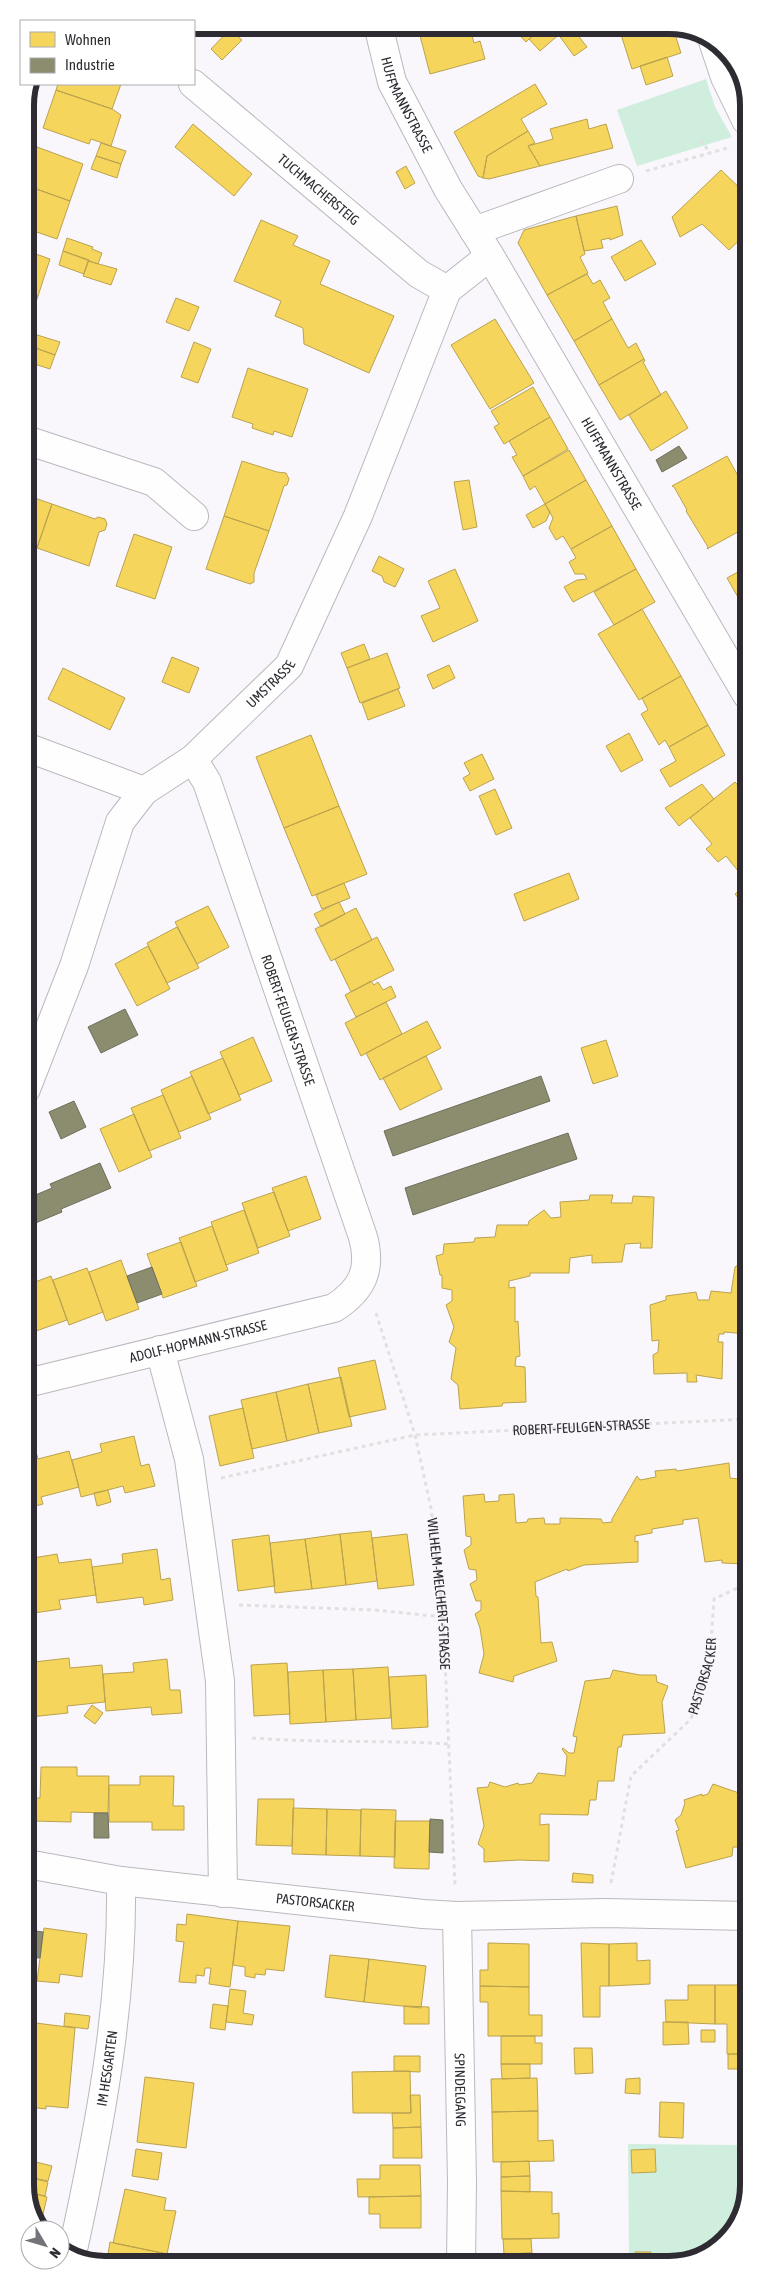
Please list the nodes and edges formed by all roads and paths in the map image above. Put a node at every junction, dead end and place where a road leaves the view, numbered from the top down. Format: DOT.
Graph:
graph roads {
  1 [pos="380,34"];
  2 [pos="716,52"];
  3 [pos="195,85"];
  4 [pos="740,108"];
  5 [pos="700,140"];
  6 [pos="737,145"];
  7 [pos="709,154"];
  8 [pos="618,179"];
  9 [pos="474,231"];
  10 [pos="490,256"];
  11 [pos="447,290"];
  12 [pos="34,443"];
  13 [pos="194,516"];
  14 [pos="740,683"];
  15 [pos="34,750"];
  16 [pos="193,759"];
  17 [pos="144,791"];
  18 [pos="34,1068"];
  19 [pos="360,1283"];
  20 [pos="160,1350"];
  21 [pos="34,1381"];
  22 [pos="740,1419"];
  23 [pos="415,1435"];
  24 [pos="220,1479"];
  25 [pos="740,1587"];
  26 [pos="239,1605"];
  27 [pos="443,1617"];
  28 [pos="247,1737"];
  29 [pos="450,1744"];
  30 [pos="34,1865"];
  31 [pos="121,1881"];
  32 [pos="223,1893"];
  33 [pos="605,1913"];
  34 [pos="457,1916"];
  35 [pos="740,1916"];
  36 [pos="73,2249"];
  37 [pos="461,2256"];
  1 -- 9 [label="street, HUFFMANNSTRASSE"];
  2 -- 4 [label="street"];
  3 -- 11 [label="street, TUCHMACHERSTEIG"];
  5 -- 7 [label="path"];
  6 -- 7 [label="path"];
  7 -- 8 [label="path"];
  8 -- 9 [label="street"];
  9 -- 10 [label="street, HUFFMANNSTRASSE"];
  10 -- 11 [label="street"];
  10 -- 14 [label="street, HUFFMANNSTRASSE"];
  11 -- 16 [label="street, UMSTRASSE"];
  12 -- 13 [label="street"];
  15 -- 17 [label="street"];
  16 -- 17 [label="street, UMSTRASSE"];
  16 -- 19 [label="street, ROBERT-FEULGEN-STRASSE"];
  17 -- 18 [label="street, UMSTRASSE"];
  19 -- 20 [label="street, ADOLF-HOPMANN-STRASSE"];
  19 -- 23 [label="path, WILHELM-MELCHERT-STRASSE"];
  20 -- 21 [label="street, ADOLF-HOPMANN-STRASSE"];
  20 -- 32 [label="street"];
  22 -- 23 [label="path, ROBERT-FEULGEN-STRASSE"];
  23 -- 24 [label="path, ROBERT-FEULGEN-STRASSE"];
  23 -- 27 [label="path, WILHELM-MELCHERT-STRASSE"];
  25 -- 33 [label="path, PASTORSACKER"];
  26 -- 27 [label="path"];
  27 -- 29 [label="path, WILHELM-MELCHERT-STRASSE"];
  28 -- 29 [label="path"];
  29 -- 34 [label="path, WILHELM-MELCHERT-STRASSE"];
  30 -- 31 [label="street, PASTORSACKER"];
  31 -- 32 [label="street, PASTORSACKER"];
  31 -- 36 [label="street, IM HESGARTEN"];
  32 -- 34 [label="street, PASTORSACKER"];
  33 -- 34 [label="street, PASTORSACKER"];
  33 -- 35 [label="street, PASTORSACKER"];
  34 -- 37 [label="street, SPINDELGANG"];
}
